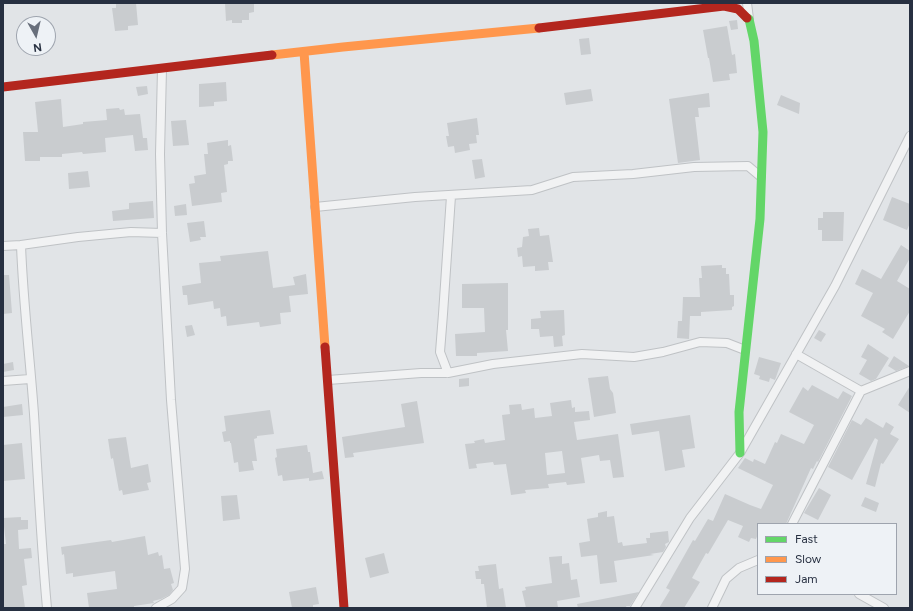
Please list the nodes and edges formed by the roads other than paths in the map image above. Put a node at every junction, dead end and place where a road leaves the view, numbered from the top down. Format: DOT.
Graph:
graph roads {
  1 [pos="747,3"];
  2 [pos="749,19"];
  3 [pos="304,52"];
  4 [pos="162,69"];
  5 [pos="3,87"];
  6 [pos="910,136"];
  7 [pos="761,176"];
  8 [pos="451,196"];
  9 [pos="315,207"];
  10 [pos="162,233"];
  11 [pos="21,244"];
  12 [pos="3,246"];
  13 [pos="745,350"];
  14 [pos="796,354"];
  15 [pos="910,371"];
  16 [pos="448,373"];
  17 [pos="30,379"];
  18 [pos="328,380"];
  19 [pos="3,381"];
  20 [pos="861,391"];
  21 [pos="740,453"];
  22 [pos="793,523"];
  23 [pos="757,560"];
  24 [pos="861,595"];
  25 [pos="47,608"];
  26 [pos="156,608"];
  27 [pos="344,608"];
  28 [pos="635,608"];
  29 [pos="712,608"];
  30 [pos="884,608"];
  1 -- 2 [label="street"];
  2 -- 3 [label="street"];
  2 -- 7 [label="street"];
  3 -- 4 [label="street"];
  3 -- 9 [label="street"];
  4 -- 5 [label="street"];
  4 -- 10 [label="street"];
  6 -- 14 [label="street"];
  7 -- 8 [label="street"];
  7 -- 13 [label="street"];
  8 -- 9 [label="street"];
  8 -- 16 [label="street"];
  9 -- 18 [label="street"];
  10 -- 11 [label="street"];
  10 -- 26 [label="street"];
  11 -- 12 [label="street"];
  11 -- 17 [label="street"];
  13 -- 16 [label="street"];
  13 -- 21 [label="street"];
  14 -- 20 [label="street"];
  14 -- 21 [label="street"];
  15 -- 20 [label="street"];
  16 -- 18 [label="street"];
  17 -- 19 [label="street"];
  17 -- 25 [label="street"];
  18 -- 27 [label="street"];
  20 -- 22 [label="street"];
  21 -- 28 [label="street"];
  23 -- 29 [label="street"];
  24 -- 30 [label="street"];
}
